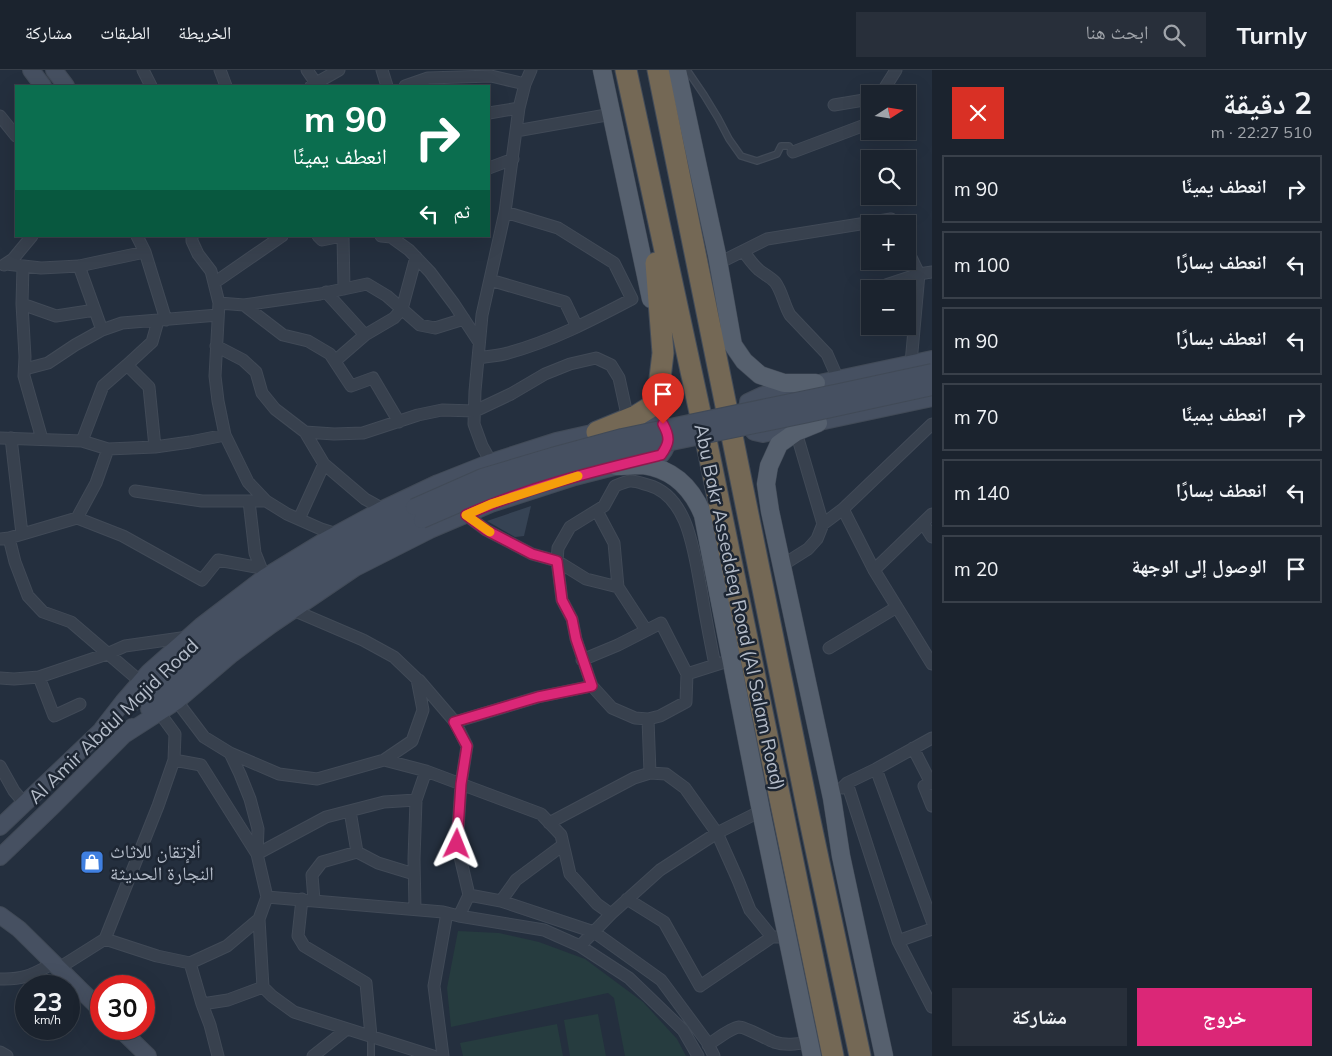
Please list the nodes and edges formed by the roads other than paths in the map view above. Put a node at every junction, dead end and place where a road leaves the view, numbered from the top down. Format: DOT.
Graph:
graph roads {
  1 [pos="31,70"];
  2 [pos="54,70"];
  3 [pos="143,70"];
  4 [pos="220,70"];
  5 [pos="307,70"];
  6 [pos="339,70"];
  7 [pos="382,70"];
  8 [pos="531,70"];
  9 [pos="602,70"];
  10 [pos="622,70"];
  11 [pos="626,70"];
  12 [pos="674,70"];
  13 [pos="896,70"];
  14 [pos="448,82"];
  15 [pos="525,84"];
  16 [pos="42,85"];
  17 [pos="65,85"];
  18 [pos="150,85"];
  19 [pos="226,85"];
  20 [pos="315,85"];
  21 [pos="386,85"];
  22 [pos="408,85"];
  23 [pos="887,85"];
  24 [pos="861,100"];
  25 [pos="834,105"];
  26 [pos="519,108"];
  27 [pos="635,113"];
  28 [pos="490,114"];
  29 [pos="612,114"];
  30 [pos="0,116"];
  31 [pos="861,126"];
  32 [pos="516,131"];
  33 [pos="15,135"];
  34 [pos="793,152"];
  35 [pos="513,159"];
  36 [pos="490,168"];
  37 [pos="680,177"];
  38 [pos="650,183"];
  39 [pos="505,212"];
  40 [pos="861,224"];
  41 [pos="31,237"];
  42 [pos="138,237"];
  43 [pos="192,237"];
  44 [pos="278,237"];
  45 [pos="319,237"];
  46 [pos="338,237"];
  47 [pos="343,237"];
  48 [pos="388,237"];
  49 [pos="743,251"];
  50 [pos="145,252"];
  51 [pos="416,257"];
  52 [pos="718,263"];
  53 [pos="3,266"];
  54 [pos="23,266"];
  55 [pos="79,266"];
  56 [pos="916,268"];
  57 [pos="932,272"];
  58 [pos="919,274"];
  59 [pos="490,280"];
  60 [pos="901,280"];
  61 [pos="214,283"];
  62 [pos="344,289"];
  63 [pos="326,292"];
  64 [pos="220,302"];
  65 [pos="22,304"];
  66 [pos="244,305"];
  67 [pos="402,309"];
  68 [pos="95,310"];
  69 [pos="218,315"];
  70 [pos="464,318"];
  71 [pos="162,320"];
  72 [pos="578,327"];
  73 [pos="102,330"];
  74 [pos="365,335"];
  75 [pos="479,342"];
  76 [pos="733,344"];
  77 [pos="216,346"];
  78 [pos="663,353"];
  79 [pos="478,358"];
  80 [pos="932,359"];
  81 [pos="334,361"];
  82 [pos="911,363"];
  83 [pos="127,365"];
  84 [pos="24,369"];
  85 [pos="932,372"];
  86 [pos="838,379"];
  87 [pos="816,383"];
  88 [pos="932,387"];
  89 [pos="932,398"];
  90 [pos="626,410"];
  91 [pos="475,411"];
  92 [pos="399,422"];
  93 [pos="818,423"];
  94 [pos="932,424"];
  95 [pos="305,432"];
  96 [pos="597,432"];
  97 [pos="796,432"];
  98 [pos="225,435"];
  99 [pos="6,438"];
  100 [pos="42,439"];
  101 [pos="82,441"];
  102 [pos="155,448"];
  103 [pos="108,449"];
  104 [pos="490,462"];
  105 [pos="324,464"];
  106 [pos="616,466"];
  107 [pos="135,491"];
  108 [pos="249,501"];
  109 [pos="266,501"];
  110 [pos="383,509"];
  111 [pos="843,509"];
  112 [pos="597,510"];
  113 [pos="418,514"];
  114 [pos="932,514"];
  115 [pos="466,515"];
  116 [pos="77,518"];
  117 [pos="299,519"];
  118 [pos="923,523"];
  119 [pos="823,524"];
  120 [pos="22,534"];
  121 [pos="337,534"];
  122 [pos="932,537"];
  123 [pos="4,538"];
  124 [pos="557,561"];
  125 [pos="782,566"];
  126 [pos="874,570"];
  127 [pos="263,573"];
  128 [pos="618,587"];
  129 [pos="897,607"];
  130 [pos="293,610"];
  131 [pos="646,630"];
  132 [pos="190,637"];
  133 [pos="932,640"];
  134 [pos="921,646"];
  135 [pos="829,648"];
  136 [pos="107,654"];
  137 [pos="582,660"];
  138 [pos="723,663"];
  139 [pos="932,664"];
  140 [pos="687,674"];
  141 [pos="39,677"];
  142 [pos="0,678"];
  143 [pos="418,679"];
  144 [pos="140,682"];
  145 [pos="592,686"];
  146 [pos="173,696"];
  147 [pos="80,704"];
  148 [pos="156,709"];
  149 [pos="648,718"];
  150 [pos="454,722"];
  151 [pos="102,729"];
  152 [pos="932,738"];
  153 [pos="913,748"];
  154 [pos="230,753"];
  155 [pos="174,760"];
  156 [pos="384,760"];
  157 [pos="1,769"];
  158 [pos="876,769"];
  159 [pos="426,771"];
  160 [pos="650,773"];
  161 [pos="847,783"];
  162 [pos="932,783"];
  163 [pos="461,784"];
  164 [pos="832,798"];
  165 [pos="416,800"];
  166 [pos="25,804"];
  167 [pos="932,806"];
  168 [pos="350,811"];
  169 [pos="761,811"];
  170 [pos="809,816"];
  171 [pos="550,823"];
  172 [pos="0,827"];
  173 [pos="717,833"];
  174 [pos="790,845"];
  175 [pos="563,846"];
  176 [pos="358,852"];
  177 [pos="257,854"];
  178 [pos="841,856"];
  179 [pos="0,857"];
  180 [pos="414,874"];
  181 [pos="778,891"];
  182 [pos="468,895"];
  183 [pos="267,897"];
  184 [pos="302,899"];
  185 [pos="627,899"];
  186 [pos="314,900"];
  187 [pos="502,901"];
  188 [pos="415,909"];
  189 [pos="611,914"];
  190 [pos="0,915"];
  191 [pos="453,915"];
  192 [pos="259,919"];
  193 [pos="932,921"];
  194 [pos="932,929"];
  195 [pos="594,932"];
  196 [pos="780,937"];
  197 [pos="105,939"];
  198 [pos="898,941"];
  199 [pos="580,946"];
  200 [pos="190,963"];
  201 [pos="56,965"];
  202 [pos="0,979"];
  203 [pos="263,987"];
  204 [pos="90,999"];
  205 [pos="202,1004"];
  206 [pos="932,1007"];
  207 [pos="347,1029"];
  208 [pos="371,1036"];
  209 [pos="131,1040"];
  210 [pos="708,1044"];
  211 [pos="810,1049"];
  212 [pos="0,1052"];
  213 [pos="7,1056"];
  214 [pos="148,1056"];
  215 [pos="218,1056"];
  216 [pos="313,1056"];
  217 [pos="371,1056"];
  218 [pos="433,1056"];
  219 [pos="443,1056"];
  220 [pos="698,1056"];
  221 [pos="714,1056"];
  222 [pos="833,1056"];
  223 [pos="860,1056"];
  224 [pos="884,1056"];
  1 -- 16 [label="main road"];
  2 -- 17 [label="main road"];
  3 -- 18 [label="street"];
  4 -- 19 [label="street"];
  5 -- 20 [label="street"];
  6 -- 20 [label="street"];
  7 -- 21 [label="street"];
  8 -- 15 [label="street"];
  9 -- 29 [label="main road"];
  10 -- 27 [label="main road"];
  11 -- 27 [label="highway, Abu Bakr Asseddeq Road (Al Salam Road)"];
  12 -- 34 [label="lane"];
  12 -- 37 [label="highway, Abu Bakr Asseddeq Road (Al Salam Road)"];
  12 -- 52 [label="main road"];
  13 -- 23 [label="street"];
  14 -- 15 [label="street"];
  14 -- 22 [label="street"];
  15 -- 26 [label="street"];
  24 -- 25 [label="street"];
  26 -- 28 [label="street"];
  26 -- 32 [label="street"];
  27 -- 38 [label="highway, Abu Bakr Asseddeq Road (Al Salam Road)"];
  29 -- 32 [label="street"];
  29 -- 78 [label="main road"];
  30 -- 33 [label="street"];
  31 -- 34 [label="street"];
  32 -- 35 [label="street"];
  35 -- 36 [label="street"];
  35 -- 39 [label="street"];
  37 -- 76 [label="main road"];
  37 -- 170 [label="highway, Abu Bakr Asseddeq Road (Al Salam Road)"];
  38 -- 78 [label="highway"];
  38 -- 174 [label="highway, Abu Bakr Asseddeq Road (Al Salam Road)"];
  39 -- 59 [label="street"];
  39 -- 72 [label="street"];
  40 -- 49 [label="street"];
  41 -- 53 [label="street"];
  42 -- 50 [label="street"];
  43 -- 61 [label="street"];
  44 -- 61 [label="street"];
  45 -- 46 [label="street"];
  47 -- 62 [label="street"];
  48 -- 51 [label="street"];
  49 -- 52 [label="street"];
  49 -- 86 [label="street"];
  50 -- 55 [label="street"];
  50 -- 71 [label="street"];
  51 -- 67 [label="street"];
  51 -- 70 [label="street"];
  52 -- 76 [label="main road"];
  53 -- 54 [label="street"];
  54 -- 55 [label="street"];
  54 -- 65 [label="street"];
  55 -- 68 [label="street"];
  56 -- 58 [label="street"];
  57 -- 58 [label="street"];
  58 -- 60 [label="street"];
  58 -- 82 [label="street"];
  59 -- 72 [label="street"];
  59 -- 75 [label="street"];
  61 -- 64 [label="street"];
  62 -- 63 [label="street"];
  62 -- 67 [label="street"];
  63 -- 66 [label="street"];
  63 -- 74 [label="street"];
  64 -- 66 [label="street"];
  64 -- 69 [label="street"];
  65 -- 68 [label="street"];
  65 -- 84 [label="street"];
  66 -- 81 [label="street"];
  67 -- 70 [label="street"];
  67 -- 74 [label="street"];
  68 -- 73 [label="street"];
  69 -- 71 [label="street"];
  69 -- 77 [label="street"];
  70 -- 75 [label="street"];
  71 -- 73 [label="street"];
  71 -- 83 [label="street"];
  72 -- 79 [label="street"];
  73 -- 84 [label="street"];
  74 -- 81 [label="street"];
  75 -- 79 [label="street"];
  76 -- 87 [label="main road"];
  77 -- 95 [label="street"];
  77 -- 98 [label="street"];
  78 -- 96 [label="highway"];
  79 -- 91 [label="street"];
  80 -- 82 [label="main road"];
  81 -- 92 [label="street"];
  82 -- 86 [label="main road"];
  83 -- 101 [label="street"];
  83 -- 102 [label="street"];
  84 -- 100 [label="street"];
  85 -- 113 [label="main road, Al Amir Abdul Majid Road, bridge"];
  86 -- 87 [label="main road"];
  87 -- 93 [label="main road"];
  88 -- 113 [label="main road, Al Amir Abdul Majid Road, bridge"];
  89 -- 93 [label="main road"];
  90 -- 91 [label="street"];
  91 -- 92 [label="street"];
  91 -- 104 [label="street"];
  92 -- 95 [label="street"];
  93 -- 97 [label="main road"];
  94 -- 111 [label="street"];
  95 -- 105 [label="street"];
  96 -- 104 [label="main road"];
  96 -- 106 [label="main road"];
  97 -- 119 [label="street"];
  97 -- 125 [label="main road"];
  98 -- 102 [label="street"];
  98 -- 109 [label="street"];
  99 -- 100 [label="street"];
  99 -- 120 [label="street"];
  100 -- 101 [label="street"];
  101 -- 103 [label="street"];
  102 -- 103 [label="street"];
  103 -- 116 [label="street"];
  104 -- 110 [label="main road"];
  105 -- 110 [label="street"];
  105 -- 117 [label="street"];
  106 -- 115 [label="main road"];
  106 -- 138 [label="main road"];
  107 -- 108 [label="street"];
  108 -- 109 [label="street"];
  108 -- 127 [label="street"];
  109 -- 117 [label="street"];
  110 -- 121 [label="main road"];
  111 -- 119 [label="street"];
  111 -- 126 [label="street"];
  112 -- 124 [label="street"];
  112 -- 128 [label="street"];
  112 -- 138 [label="street"];
  113 -- 146 [label="main road, Al Amir Abdul Majid Road"];
  113 -- 151 [label="main road, Al Amir Abdul Majid Road"];
  114 -- 118 [label="street"];
  115 -- 124 [label="street"];
  115 -- 130 [label="main road"];
  116 -- 120 [label="street"];
  116 -- 127 [label="street"];
  117 -- 121 [label="street"];
  118 -- 122 [label="street"];
  118 -- 126 [label="street"];
  119 -- 125 [label="street"];
  120 -- 123 [label="street"];
  121 -- 127 [label="main road"];
  123 -- 136 [label="street"];
  124 -- 128 [label="street"];
  124 -- 137 [label="street"];
  125 -- 164 [label="main road"];
  126 -- 129 [label="street"];
  127 -- 132 [label="main road"];
  128 -- 131 [label="street"];
  129 -- 134 [label="street"];
  129 -- 135 [label="street"];
  130 -- 143 [label="street"];
  130 -- 146 [label="main road"];
  131 -- 137 [label="street"];
  131 -- 140 [label="street"];
  132 -- 136 [label="street"];
  132 -- 144 [label="main road"];
  133 -- 134 [label="street"];
  134 -- 139 [label="street"];
  136 -- 141 [label="street"];
  136 -- 144 [label="street"];
  137 -- 145 [label="street"];
  138 -- 140 [label="street"];
  138 -- 169 [label="main road"];
  140 -- 149 [label="street"];
  141 -- 142 [label="street"];
  141 -- 147 [label="street"];
  143 -- 150 [label="street"];
  143 -- 156 [label="street"];
  144 -- 151 [label="main road"];
  145 -- 149 [label="street"];
  145 -- 150 [label="street"];
  146 -- 148 [label="main road, Al Amir Abdul Majid Road"];
  146 -- 154 [label="street"];
  148 -- 155 [label="street"];
  148 -- 179 [label="main road, Al Amir Abdul Majid Road"];
  149 -- 160 [label="street"];
  150 -- 163 [label="street"];
  151 -- 166 [label="main road, Al Amir Abdul Majid Road"];
  152 -- 153 [label="street"];
  153 -- 158 [label="street"];
  153 -- 162 [label="street"];
  154 -- 156 [label="street"];
  154 -- 177 [label="street"];
  155 -- 177 [label="street"];
  155 -- 197 [label="street"];
  156 -- 159 [label="street"];
  157 -- 166 [label="street"];
  158 -- 161 [label="street"];
  158 -- 193 [label="street"];
  159 -- 163 [label="street"];
  159 -- 165 [label="street"];
  160 -- 171 [label="street"];
  160 -- 173 [label="street"];
  161 -- 164 [label="street"];
  161 -- 198 [label="street"];
  162 -- 167 [label="street"];
  163 -- 171 [label="street"];
  163 -- 182 [label="street"];
  164 -- 178 [label="main road"];
  165 -- 168 [label="street"];
  165 -- 180 [label="street"];
  166 -- 172 [label="main road, Al Amir Abdul Majid Road"];
  168 -- 176 [label="street"];
  168 -- 177 [label="street"];
  169 -- 173 [label="street"];
  169 -- 181 [label="main road"];
  170 -- 178 [label="main road"];
  170 -- 223 [label="highway, Abu Bakr Asseddeq Road (Al Salam Road)"];
  171 -- 175 [label="street"];
  173 -- 185 [label="street"];
  173 -- 196 [label="street"];
  174 -- 181 [label="main road"];
  174 -- 222 [label="highway, Abu Bakr Asseddeq Road (Al Salam Road)"];
  175 -- 187 [label="street"];
  175 -- 189 [label="street"];
  176 -- 180 [label="street"];
  176 -- 186 [label="street"];
  177 -- 183 [label="street"];
  178 -- 224 [label="main road"];
  180 -- 188 [label="street"];
  181 -- 196 [label="main road"];
  182 -- 187 [label="street"];
  182 -- 191 [label="street"];
  183 -- 184 [label="street"];
  183 -- 192 [label="street"];
  184 -- 186 [label="street"];
  184 -- 208 [label="street"];
  185 -- 189 [label="street"];
  185 -- 196 [label="street"];
  186 -- 188 [label="street"];
  187 -- 195 [label="street"];
  188 -- 191 [label="street"];
  189 -- 195 [label="street"];
  190 -- 201 [label="main road"];
  191 -- 199 [label="street"];
  191 -- 219 [label="street"];
  192 -- 200 [label="street"];
  192 -- 203 [label="street"];
  194 -- 198 [label="street"];
  195 -- 199 [label="street"];
  195 -- 210 [label="street"];
  196 -- 211 [label="main road"];
  197 -- 200 [label="street"];
  197 -- 201 [label="street"];
  198 -- 206 [label="street"];
  199 -- 220 [label="street"];
  200 -- 205 [label="street"];
  201 -- 202 [label="street"];
  201 -- 204 [label="main road"];
  203 -- 205 [label="street"];
  203 -- 207 [label="street"];
  205 -- 215 [label="street"];
  207 -- 208 [label="street"];
  207 -- 216 [label="street"];
  208 -- 217 [label="lane"];
  208 -- 218 [label="street"];
  209 -- 214 [label="main road"];
  210 -- 211 [label="street"];
  210 -- 221 [label="street"];
  212 -- 213 [label="street"];
}
